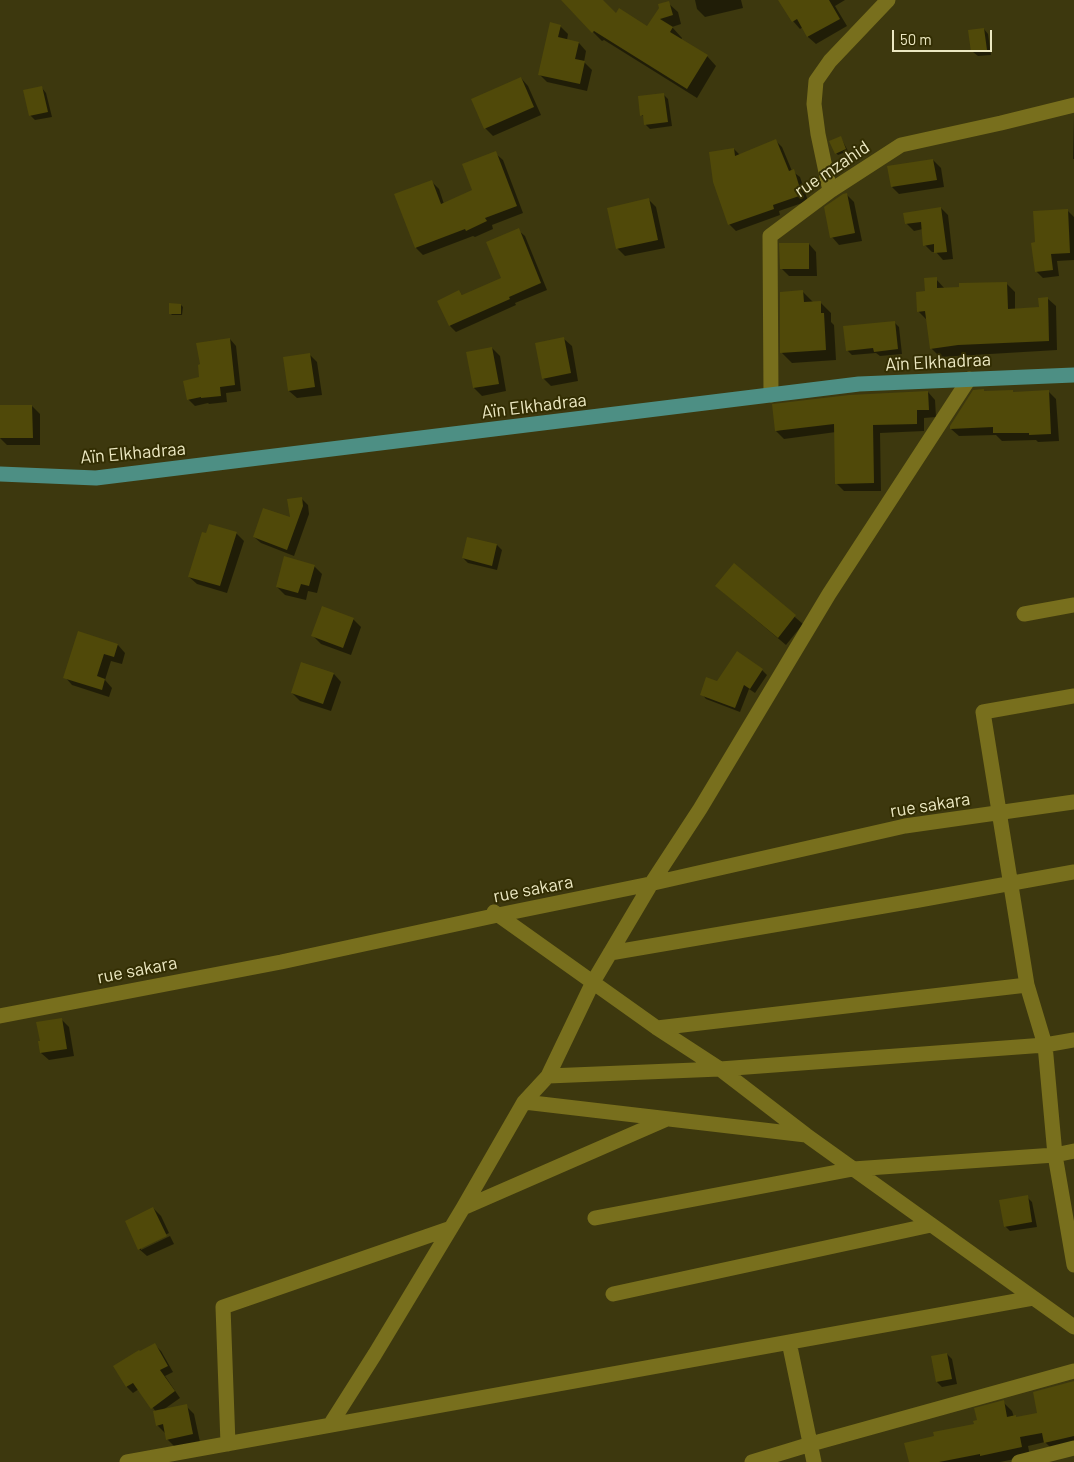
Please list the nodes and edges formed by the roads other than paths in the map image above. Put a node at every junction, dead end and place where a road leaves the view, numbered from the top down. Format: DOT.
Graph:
graph roads {
  1 [pos="888,0"];
  2 [pos="1074,105"];
  3 [pos="830,191"];
  4 [pos="1074,375"];
  5 [pos="970,379"];
  6 [pos="771,395"];
  7 [pos="0,474"];
  8 [pos="1074,605"];
  9 [pos="1024,614"];
  10 [pos="1074,696"];
  11 [pos="1074,802"];
  12 [pos="999,813"];
  13 [pos="1074,872"];
  14 [pos="1010,883"];
  15 [pos="651,884"];
  16 [pos="494,912"];
  17 [pos="610,953"];
  18 [pos="593,982"];
  19 [pos="1026,984"];
  20 [pos="0,1016"];
  21 [pos="657,1028"];
  22 [pos="1074,1040"];
  23 [pos="1045,1045"];
  24 [pos="720,1069"];
  25 [pos="548,1076"];
  26 [pos="524,1102"];
  27 [pos="668,1119"];
  28 [pos="806,1135"];
  29 [pos="1074,1151"];
  30 [pos="1055,1155"];
  31 [pos="853,1169"];
  32 [pos="463,1208"];
  33 [pos="595,1218"];
  34 [pos="931,1225"];
  35 [pos="451,1228"];
  36 [pos="1074,1265"];
  37 [pos="613,1294"];
  38 [pos="1033,1298"];
  39 [pos="1074,1327"];
  40 [pos="789,1342"];
  41 [pos="1074,1371"];
  42 [pos="330,1425"];
  43 [pos="228,1444"];
  44 [pos="811,1444"];
  45 [pos="1074,1448"];
  46 [pos="127,1462"];
  47 [pos="752,1462"];
  48 [pos="814,1462"];
  49 [pos="1019,1462"];
  1 -- 3 [label="street"];
  2 -- 3 [label="street, rue mzahid"];
  3 -- 6 [label="street, rue mzahid"];
  4 -- 5 [label="main road, Aïn Elkhadraa"];
  5 -- 6 [label="main road, Aïn Elkhadraa"];
  5 -- 15 [label="street"];
  6 -- 7 [label="main road, Aïn Elkhadraa"];
  8 -- 9 [label="street"];
  10 -- 12 [label="street"];
  11 -- 12 [label="street, rue sakara"];
  12 -- 14 [label="street"];
  12 -- 15 [label="street, rue sakara"];
  13 -- 14 [label="street"];
  14 -- 17 [label="street"];
  14 -- 19 [label="street"];
  15 -- 16 [label="street, rue sakara"];
  15 -- 17 [label="street"];
  16 -- 18 [label="street"];
  16 -- 20 [label="street, rue sakara"];
  17 -- 18 [label="street"];
  18 -- 21 [label="street"];
  18 -- 25 [label="street"];
  19 -- 21 [label="street"];
  19 -- 23 [label="street"];
  21 -- 24 [label="street"];
  22 -- 23 [label="street"];
  23 -- 24 [label="street"];
  23 -- 30 [label="street"];
  24 -- 25 [label="street"];
  24 -- 28 [label="street"];
  25 -- 26 [label="street"];
  26 -- 27 [label="street"];
  26 -- 32 [label="street"];
  27 -- 28 [label="street"];
  27 -- 32 [label="street"];
  28 -- 31 [label="street"];
  29 -- 30 [label="street"];
  30 -- 31 [label="street"];
  30 -- 36 [label="street"];
  31 -- 33 [label="street"];
  31 -- 34 [label="street"];
  32 -- 35 [label="street"];
  34 -- 37 [label="street"];
  34 -- 38 [label="street"];
  35 -- 42 [label="street"];
  35 -- 43 [label="street"];
  38 -- 39 [label="street"];
  38 -- 40 [label="street"];
  40 -- 42 [label="street"];
  40 -- 44 [label="street"];
  41 -- 44 [label="street"];
  42 -- 43 [label="street"];
  43 -- 46 [label="street"];
  44 -- 47 [label="street"];
  44 -- 48 [label="street"];
  45 -- 49 [label="street"];
}
